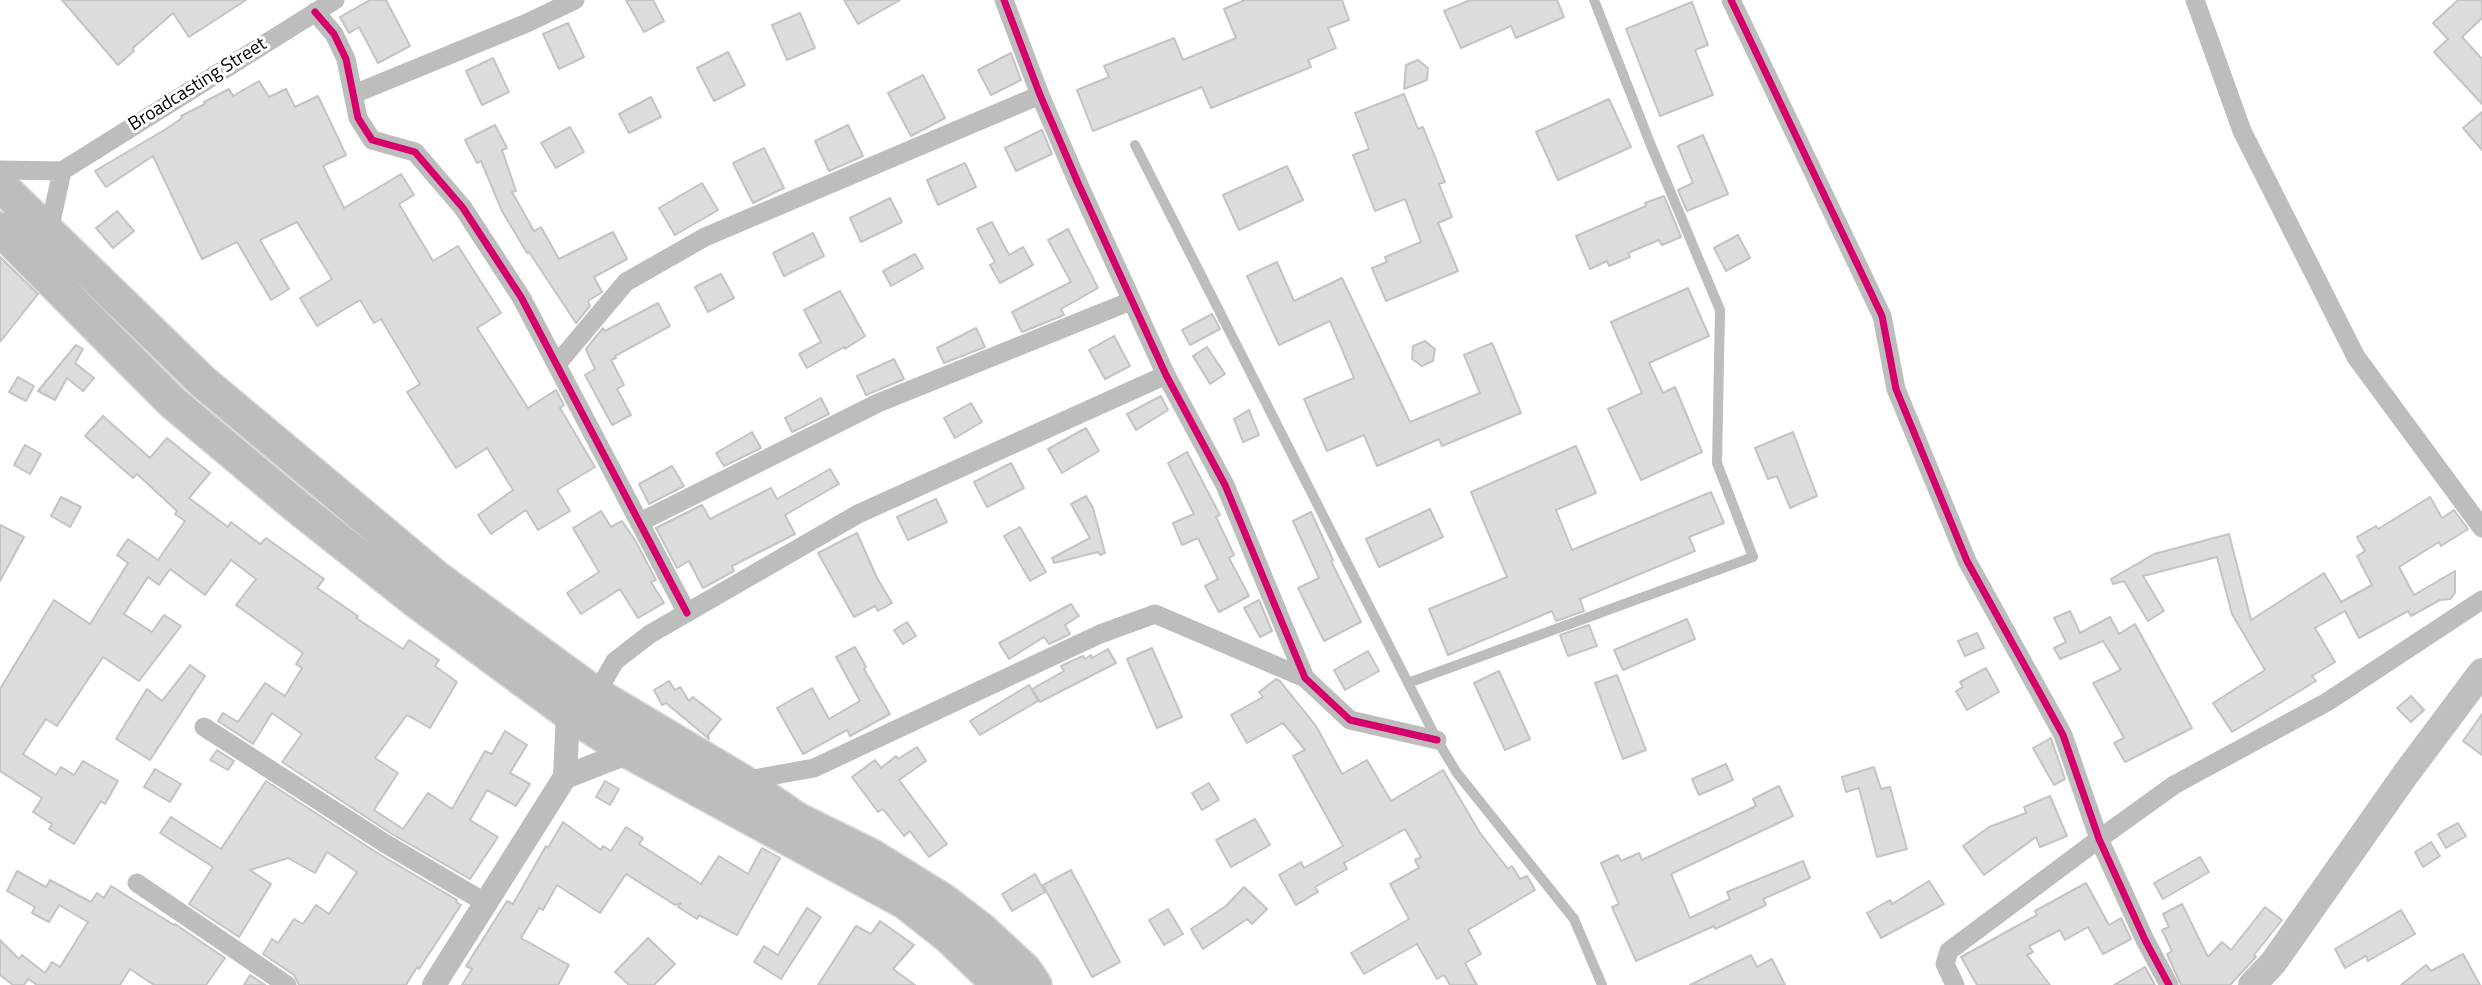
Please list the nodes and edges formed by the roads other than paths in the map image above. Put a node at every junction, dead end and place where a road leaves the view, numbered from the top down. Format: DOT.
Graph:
graph roads {
  1 [pos="335,0"];
  2 [pos="575,0"];
  3 [pos="1004,0"];
  4 [pos="1594,0"];
  5 [pos="1731,0"];
  6 [pos="2195,0"];
  7 [pos="315,12"];
  8 [pos="354,94"];
  9 [pos="1040,95"];
  10 [pos="1135,145"];
  11 [pos="0,170"];
  12 [pos="62,171"];
  13 [pos="0,185"];
  14 [pos="0,229"];
  15 [pos="49,231"];
  16 [pos="1131,301"];
  17 [pos="557,364"];
  18 [pos="1166,375"];
  19 [pos="640,522"];
  20 [pos="2482,528"];
  21 [pos="2482,600"];
  22 [pos="687,613"];
  23 [pos="2482,672"];
  24 [pos="1305,678"];
  25 [pos="1408,683"];
  26 [pos="581,709"];
  27 [pos="204,727"];
  28 [pos="1437,740"];
  29 [pos="629,751"];
  30 [pos="565,777"];
  31 [pos="743,781"];
  32 [pos="2099,839"];
  33 [pos="137,883"];
  34 [pos="486,903"];
  35 [pos="287,985"];
  36 [pos="433,985"];
  37 [pos="999,985"];
  38 [pos="1035,985"];
  39 [pos="1602,985"];
  40 [pos="1955,985"];
  41 [pos="2169,985"];
  42 [pos="2252,985"];
  1 -- 7 [label="street, Broadcasting Street"];
  2 -- 8 [label="street"];
  3 -- 9 [label="street"];
  4 -- 25 [label="lane"];
  5 -- 32 [label="street"];
  6 -- 20 [label="street"];
  7 -- 8 [label="street"];
  7 -- 12 [label="street, Broadcasting Street"];
  8 -- 17 [label="street"];
  9 -- 16 [label="street"];
  9 -- 17 [label="street"];
  10 -- 25 [label="lane"];
  11 -- 12 [label="street"];
  12 -- 15 [label="street"];
  13 -- 15 [label="highway"];
  14 -- 26 [label="highway"];
  15 -- 26 [label="highway"];
  16 -- 18 [label="street"];
  16 -- 19 [label="street"];
  17 -- 19 [label="street"];
  18 -- 22 [label="street"];
  18 -- 24 [label="street"];
  19 -- 22 [label="street"];
  21 -- 32 [label="street"];
  22 -- 26 [label="street"];
  23 -- 42 [label="main road"];
  24 -- 28 [label="street"];
  24 -- 31 [label="street"];
  25 -- 28 [label="lane"];
  26 -- 29 [label="highway"];
  26 -- 30 [label="street"];
  26 -- 31 [label="highway"];
  27 -- 34 [label="street"];
  28 -- 39 [label="lane"];
  29 -- 30 [label="street"];
  29 -- 37 [label="highway"];
  30 -- 34 [label="street"];
  31 -- 38 [label="highway"];
  32 -- 40 [label="street"];
  32 -- 41 [label="street"];
  33 -- 35 [label="street"];
  34 -- 36 [label="street"];
}
